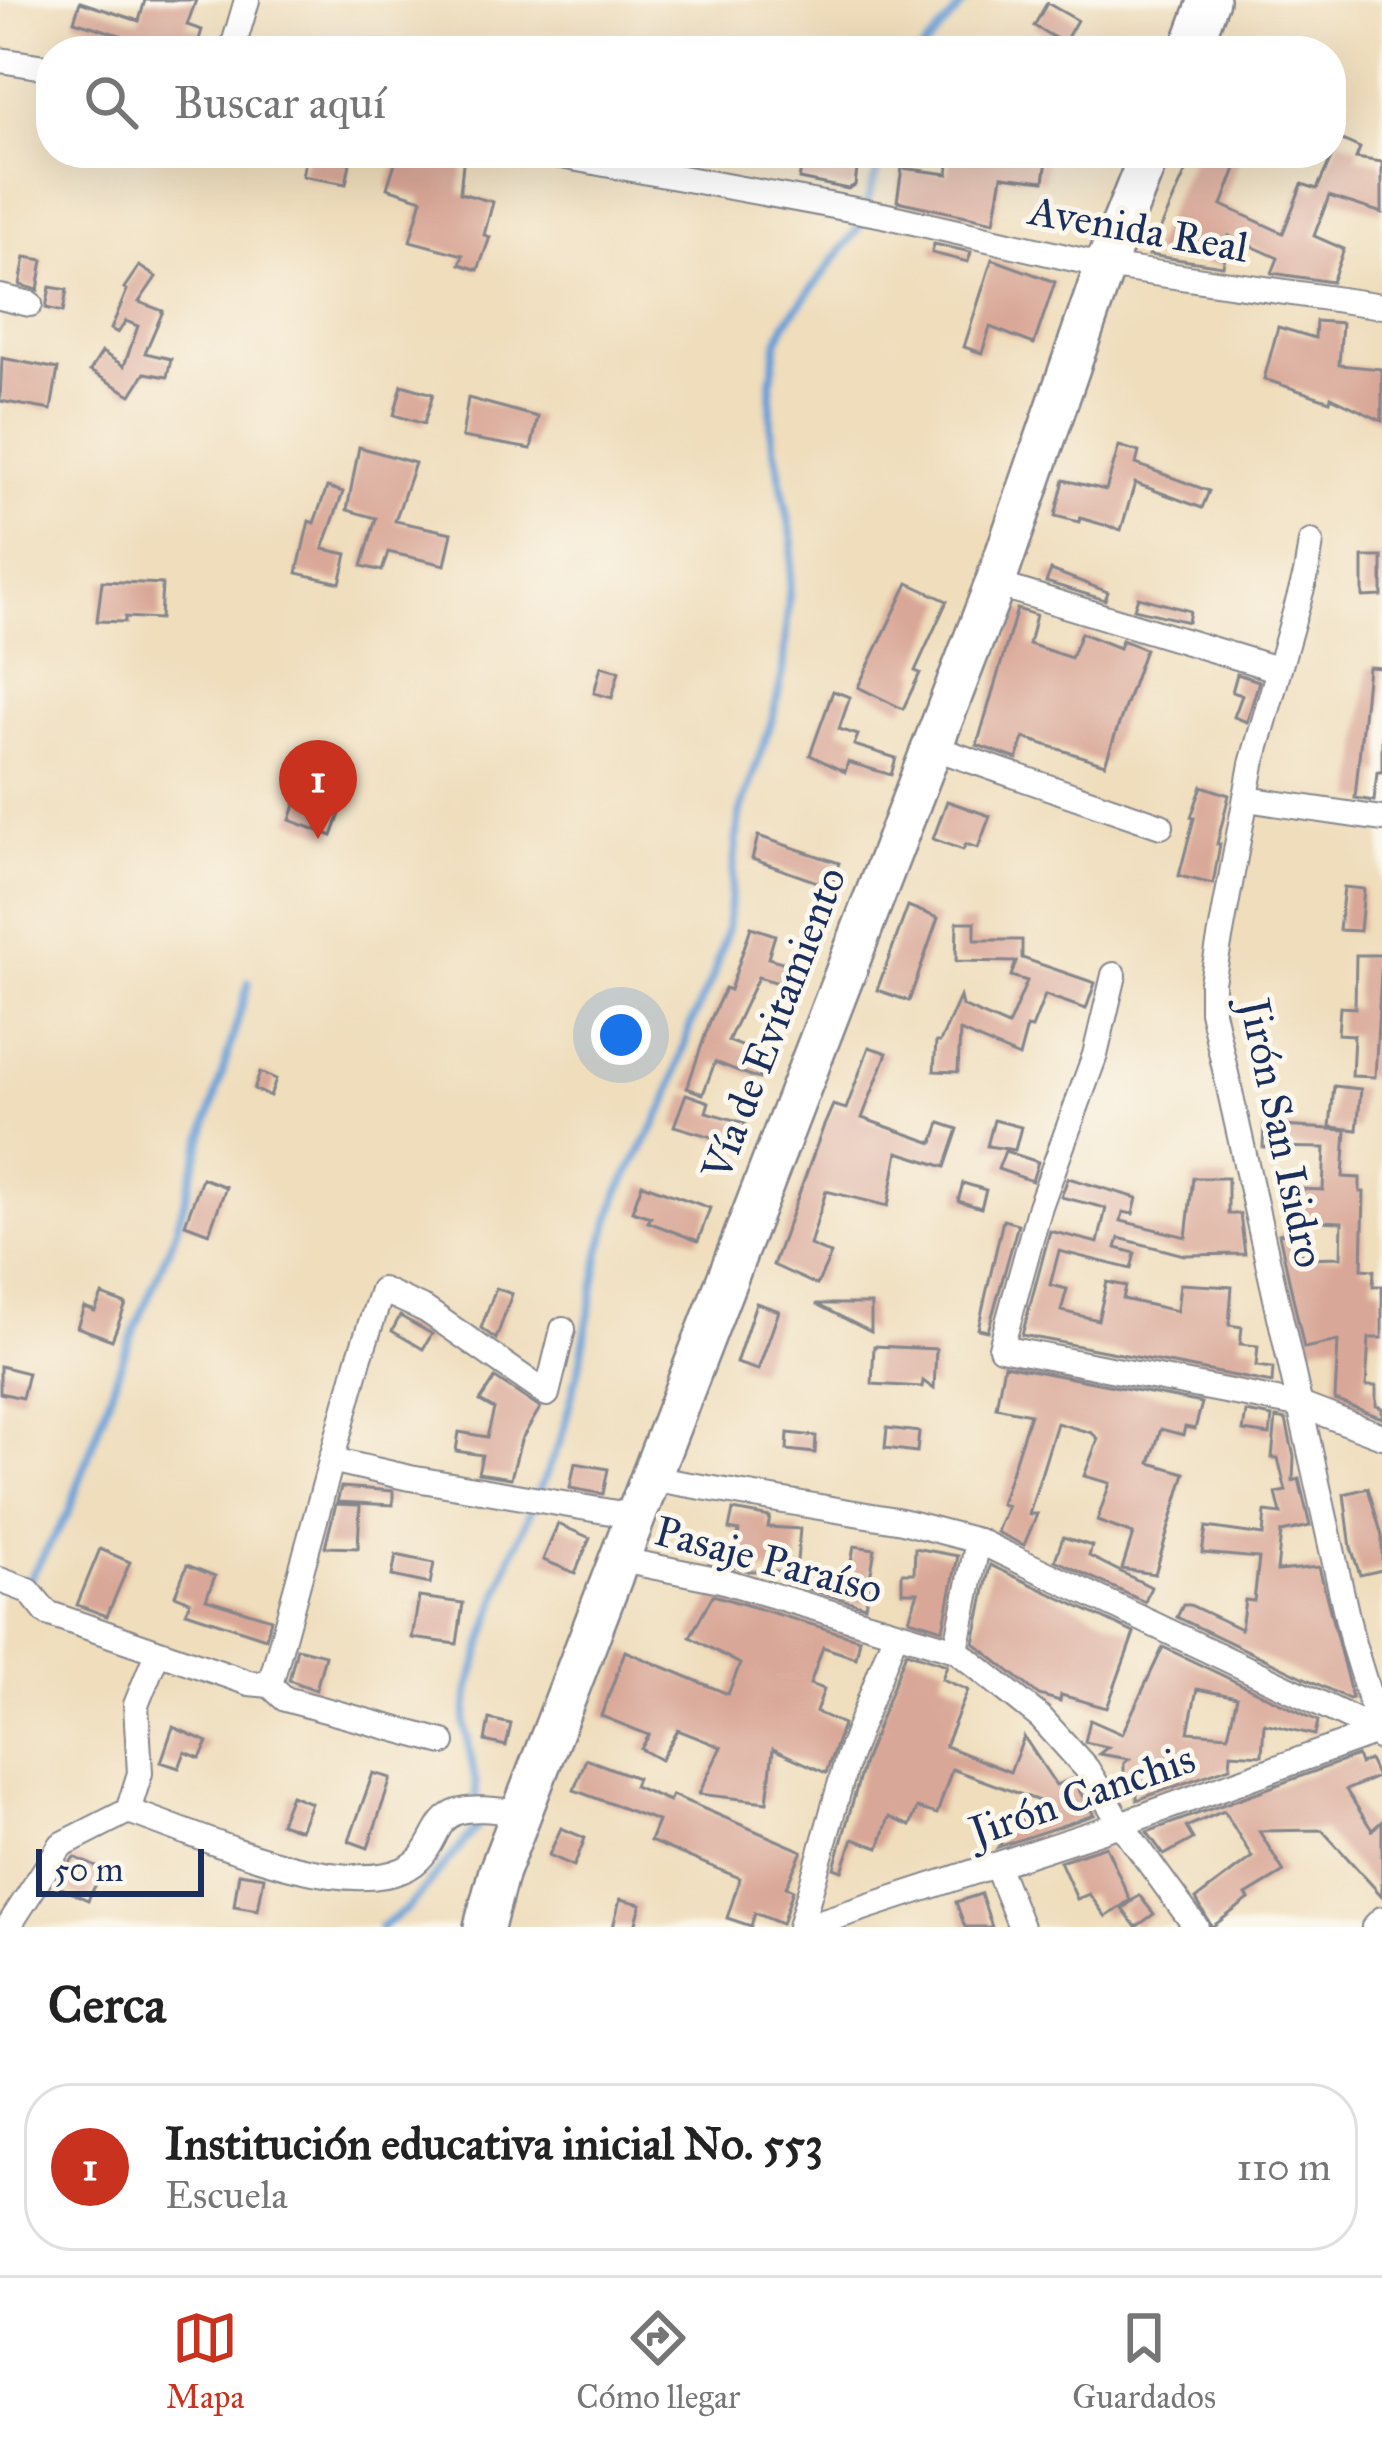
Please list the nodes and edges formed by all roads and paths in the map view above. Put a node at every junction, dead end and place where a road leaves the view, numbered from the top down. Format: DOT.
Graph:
graph roads {
  1 [pos="247,0"];
  2 [pos="1209,0"];
  3 [pos="236,36"];
  4 [pos="1196,36"];
  5 [pos="0,59"];
  6 [pos="36,65"];
  7 [pos="627,168"];
  8 [pos="1144,168"];
  9 [pos="1105,266"];
  10 [pos="0,297"];
  11 [pos="30,304"];
  12 [pos="1382,306"];
  13 [pos="1311,542"];
  14 [pos="995,584"];
  15 [pos="1277,669"];
  16 [pos="932,747"];
  17 [pos="1246,799"];
  18 [pos="1382,819"];
  19 [pos="1161,826"];
  20 [pos="1114,975"];
  21 [pos="563,1329"];
  22 [pos="1303,1406"];
  23 [pos="1382,1436"];
  24 [pos="331,1460"];
  25 [pos="649,1478"];
  26 [pos="634,1516"];
  27 [pos="978,1541"];
  28 [pos="622,1560"];
  29 [pos="16,1586"];
  30 [pos="896,1634"];
  31 [pos="956,1650"];
  32 [pos="157,1653"];
  33 [pos="270,1684"];
  34 [pos="1381,1734"];
  35 [pos="443,1742"];
  36 [pos="128,1810"];
  37 [pos="492,1811"];
  38 [pos="1120,1824"];
  39 [pos="996,1865"];
  40 [pos="1382,1919"];
  41 [pos="8,1927"];
  42 [pos="484,1927"];
  43 [pos="803,1927"];
  44 [pos="1022,1927"];
  45 [pos="1196,1927"];
  46 [pos="1374,1927"];
  1 -- 3 [label="street"];
  2 -- 4 [label="highway"];
  5 -- 6 [label="street"];
  7 -- 9 [label="street, Avenida Real"];
  8 -- 9 [label="highway, Vía de Evitamiento"];
  9 -- 12 [label="street, Avenida Real"];
  9 -- 14 [label="highway, Vía de Evitamiento"];
  10 -- 11 [label="street"];
  13 -- 15 [label="street, Jirón San Isidro"];
  14 -- 15 [label="street"];
  14 -- 16 [label="highway, Vía de Evitamiento"];
  15 -- 17 [label="street, Jirón San Isidro"];
  16 -- 19 [label="street"];
  16 -- 25 [label="highway, Vía de Evitamiento"];
  17 -- 18 [label="street"];
  17 -- 22 [label="street, Jirón San Isidro"];
  20 -- 22 [label="street"];
  21 -- 24 [label="street"];
  22 -- 23 [label="street"];
  22 -- 34 [label="street, Jirón San Isidro"];
  24 -- 26 [label="street"];
  24 -- 33 [label="street"];
  25 -- 26 [label="highway, Vía de Evitamiento"];
  25 -- 27 [label="street"];
  26 -- 28 [label="highway, Vía de Evitamiento"];
  27 -- 31 [label="street"];
  27 -- 34 [label="street"];
  28 -- 30 [label="street, Pasaje Paraíso"];
  28 -- 37 [label="highway, Vía de Evitamiento"];
  29 -- 32 [label="street"];
  30 -- 31 [label="street, Pasaje Paraíso"];
  30 -- 43 [label="street"];
  31 -- 38 [label="street"];
  32 -- 33 [label="street"];
  32 -- 36 [label="street"];
  33 -- 35 [label="street"];
  34 -- 38 [label="street, Jirón Canchis"];
  36 -- 37 [label="street"];
  36 -- 41 [label="street"];
  37 -- 42 [label="highway, Vía de Evitamiento"];
  38 -- 39 [label="street, Jirón Canchis"];
  38 -- 45 [label="street"];
  39 -- 43 [label="street, Jirón Canchis"];
  39 -- 44 [label="street"];
  40 -- 46 [label="street"];
}
